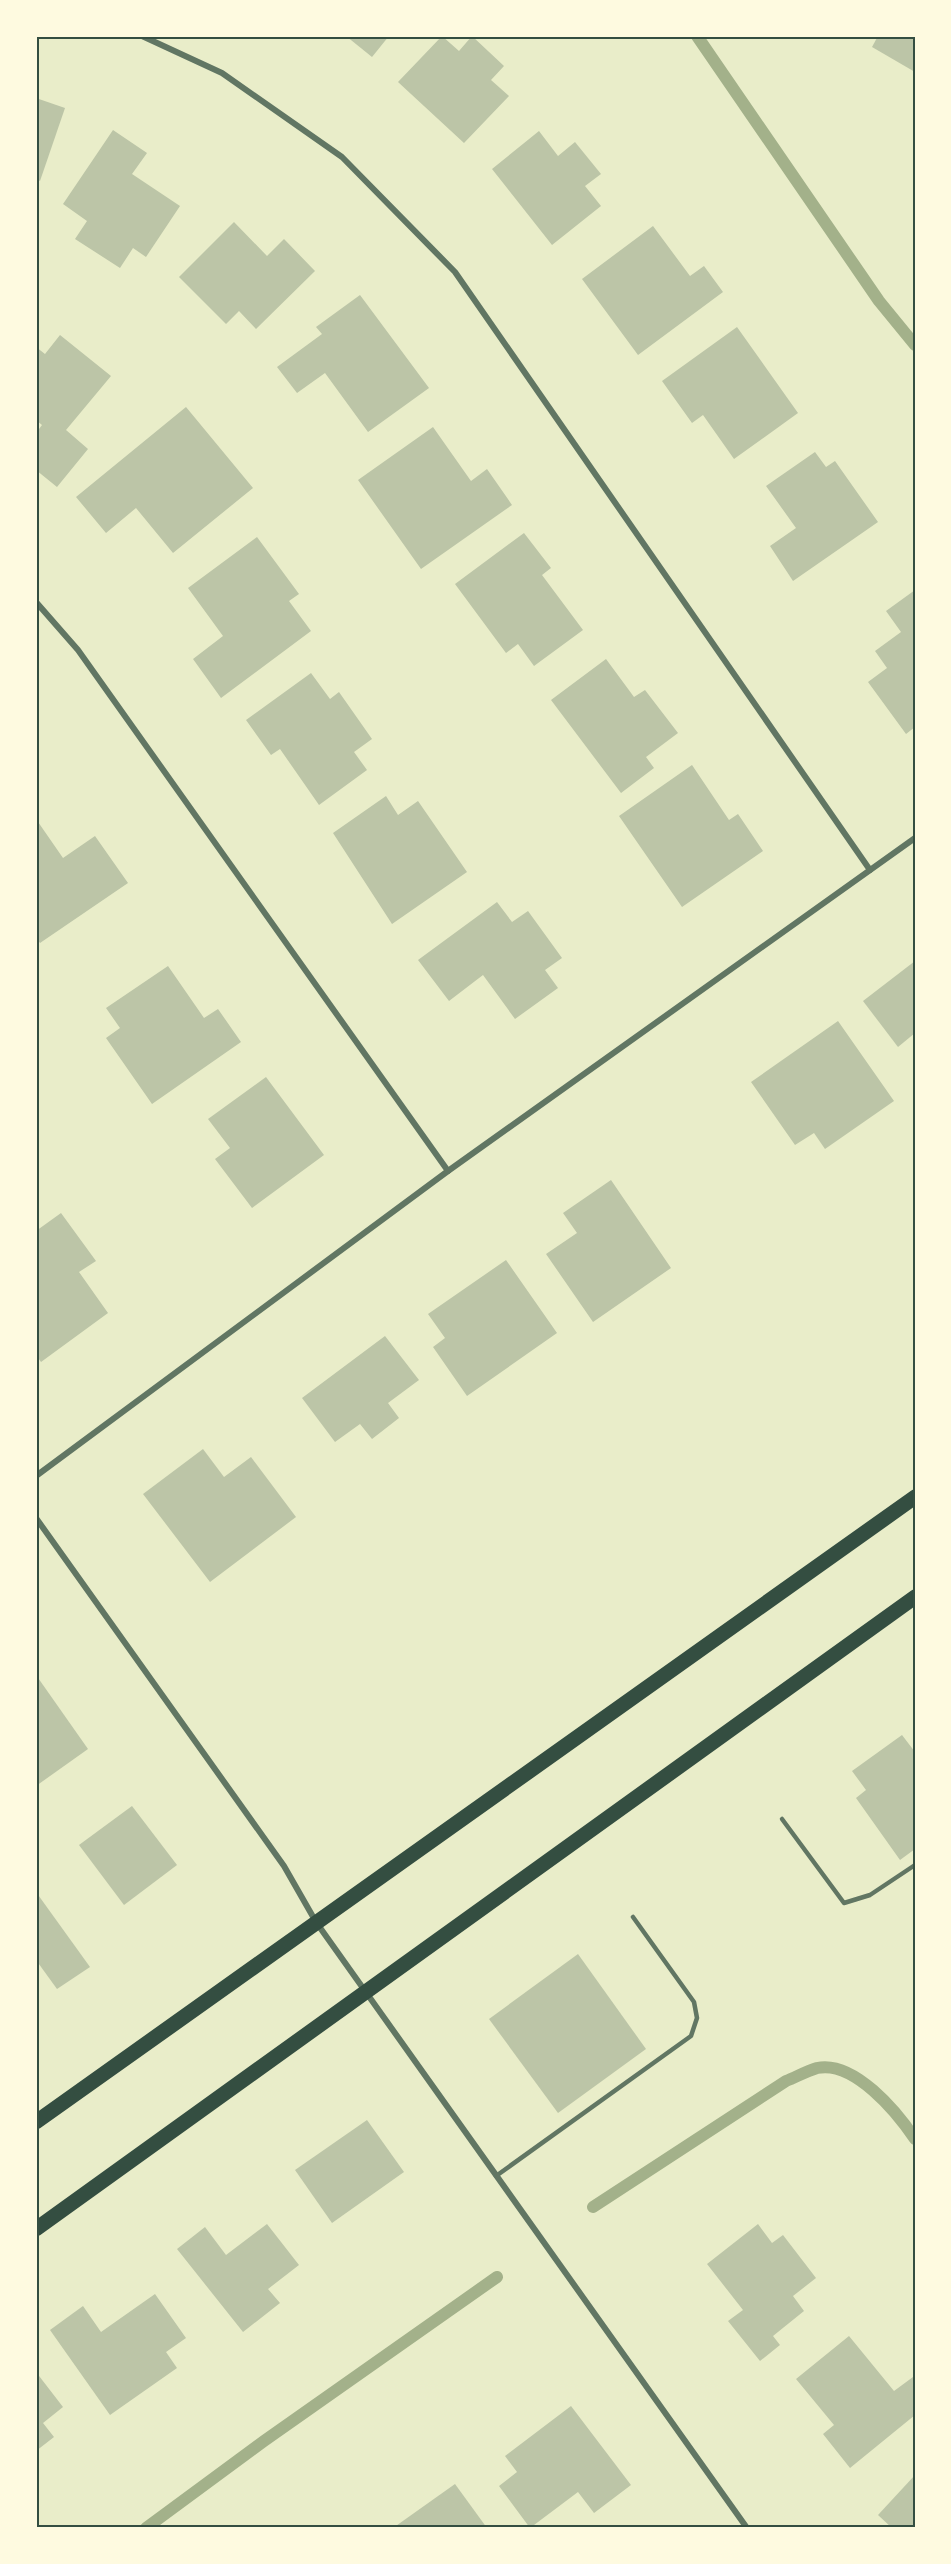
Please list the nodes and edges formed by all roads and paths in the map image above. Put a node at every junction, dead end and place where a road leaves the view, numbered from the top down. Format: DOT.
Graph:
graph roads {
  1 [pos="142,36"];
  2 [pos="36,602"];
  3 [pos="915,838"];
  4 [pos="870,870"];
  5 [pos="448,1171"];
  6 [pos="36,1476"];
  7 [pos="915,1497"];
  8 [pos="36,1518"];
  9 [pos="915,1597"];
  10 [pos="782,1819"];
  11 [pos="915,1865"];
  12 [pos="633,1917"];
  13 [pos="316,1922"];
  14 [pos="366,1992"];
  15 [pos="36,2122"];
  16 [pos="496,2176"];
  17 [pos="36,2229"];
  18 [pos="743,2527"];
  1 -- 4 [label="street"];
  2 -- 5 [label="street"];
  3 -- 4 [label="street"];
  4 -- 5 [label="street"];
  5 -- 6 [label="street"];
  7 -- 13 [label="main road"];
  8 -- 13 [label="street"];
  9 -- 14 [label="main road"];
  10 -- 11 [label="lane"];
  12 -- 16 [label="lane"];
  13 -- 14 [label="street"];
  13 -- 15 [label="main road"];
  14 -- 16 [label="street"];
  14 -- 17 [label="main road"];
  16 -- 18 [label="street"];
}
